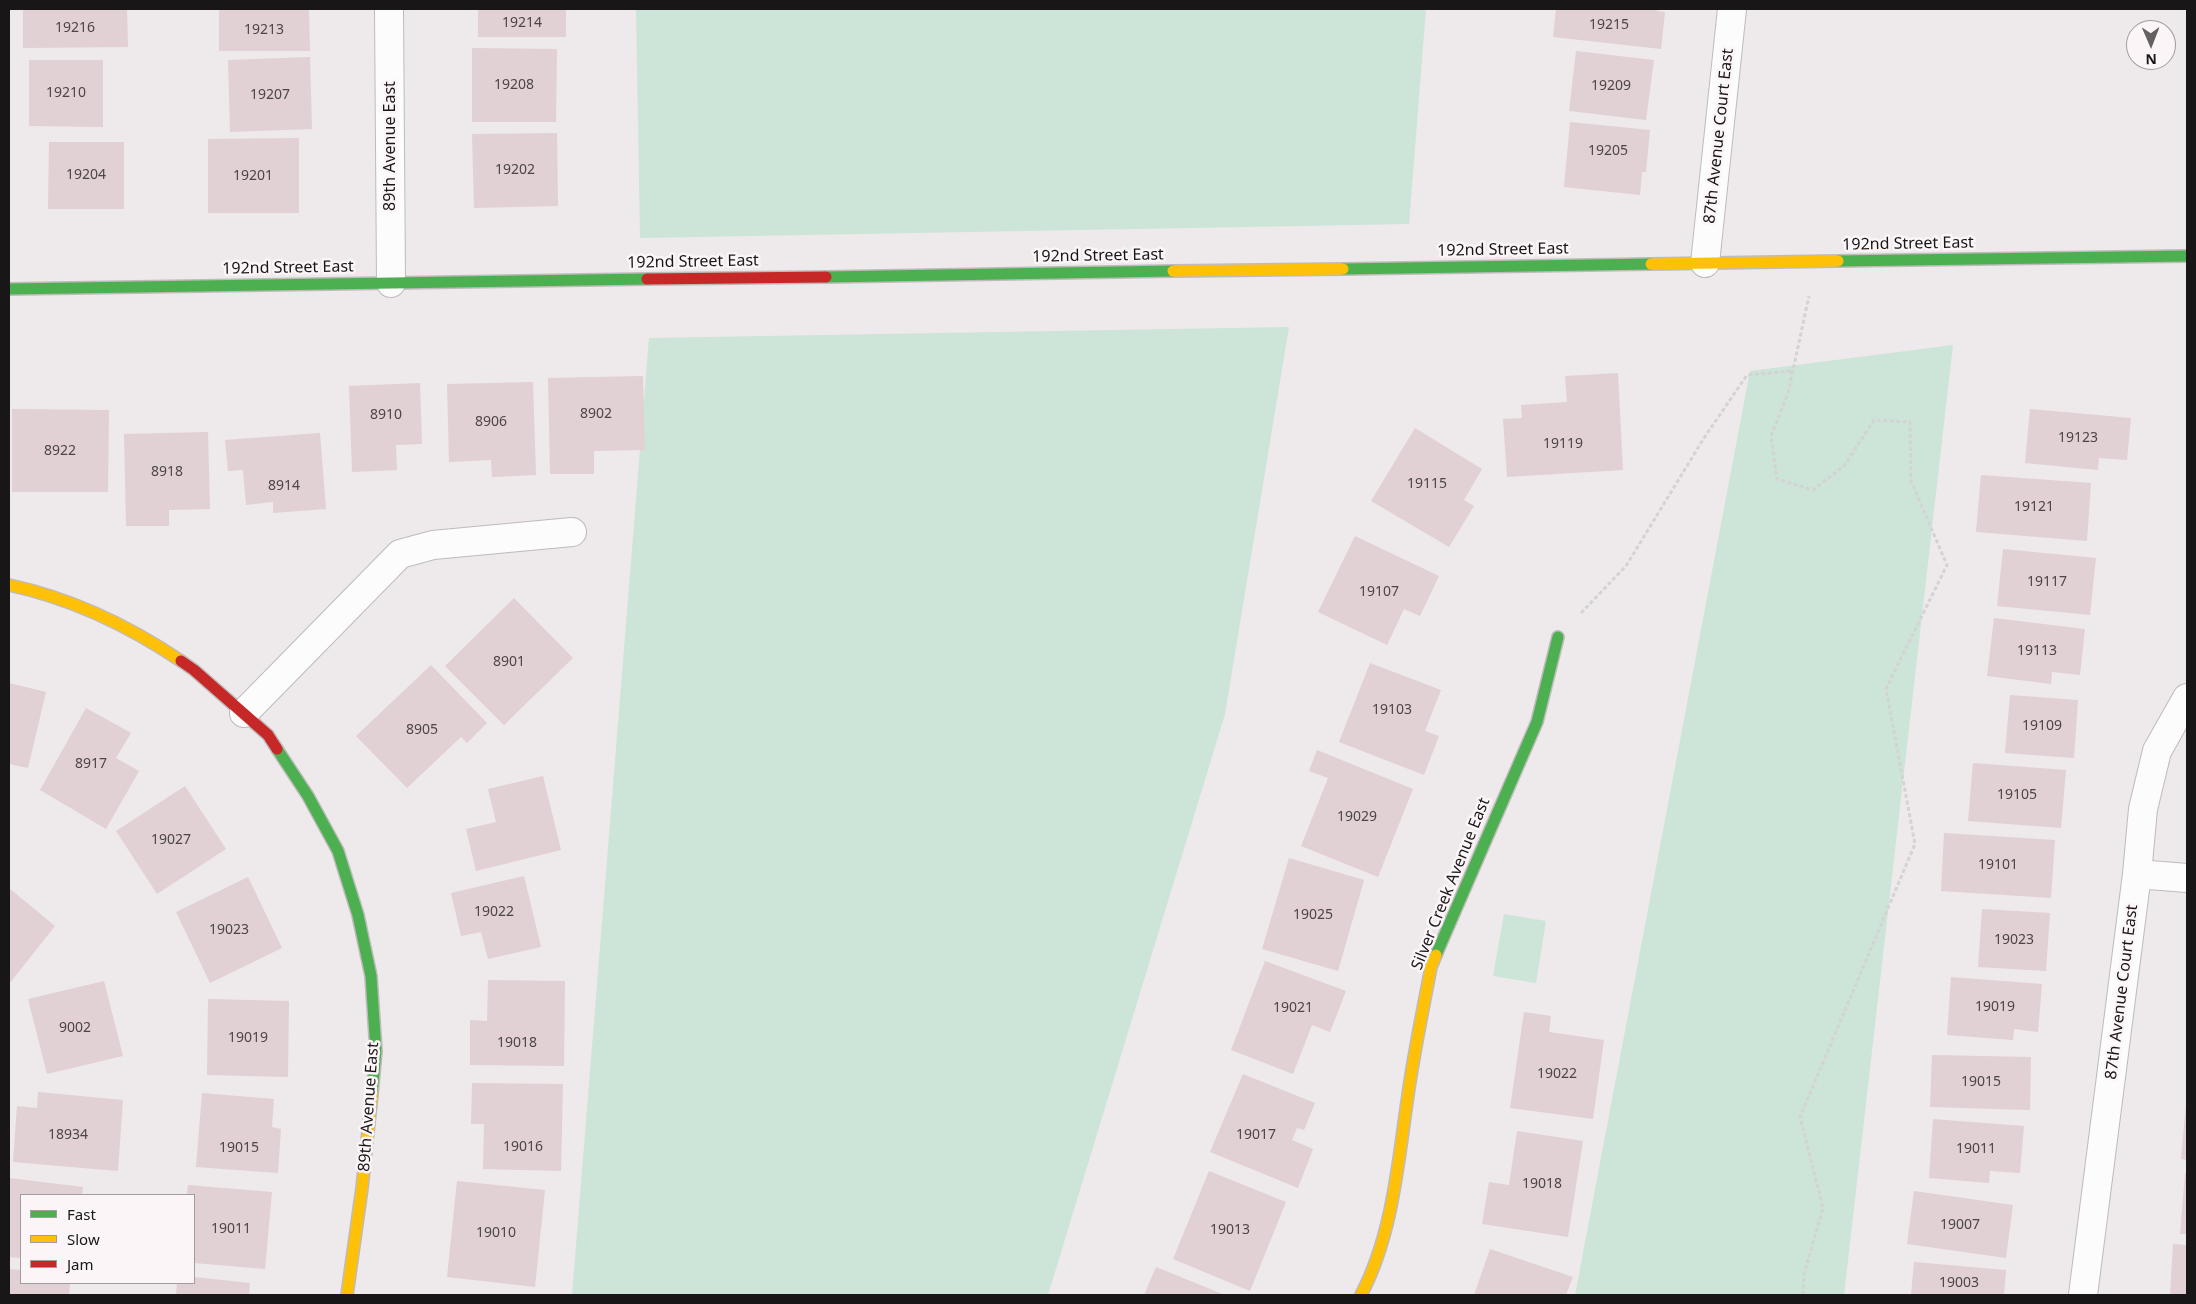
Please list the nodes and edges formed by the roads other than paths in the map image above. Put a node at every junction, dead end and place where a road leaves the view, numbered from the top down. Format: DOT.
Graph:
graph roads {
  1 [pos="390,9"];
  2 [pos="1732,9"];
  3 [pos="2187,256"];
  4 [pos="1706,263"];
  5 [pos="391,283"];
  6 [pos="9,289"];
  7 [pos="572,532"];
  8 [pos="9,586"];
  9 [pos="1558,637"];
  10 [pos="2187,698"];
  11 [pos="244,713"];
  12 [pos="2137,874"];
  13 [pos="2187,878"];
  14 [pos="348,1295"];
  15 [pos="1361,1295"];
  16 [pos="2083,1295"];
  1 -- 5 [label="street, 89th Avenue East"];
  2 -- 4 [label="street, 87th Avenue Court East"];
  3 -- 4 [label="street, 192nd Street East"];
  4 -- 5 [label="street, 192nd Street East"];
  5 -- 6 [label="street, 192nd Street East"];
  7 -- 11 [label="street"];
  8 -- 11 [label="street, 89th Avenue East"];
  9 -- 15 [label="street, Silver Creek Avenue East"];
  10 -- 12 [label="street, 87th Avenue Court East"];
  11 -- 14 [label="street, 89th Avenue East"];
  12 -- 13 [label="street"];
  12 -- 16 [label="street, 87th Avenue Court East"];
}
